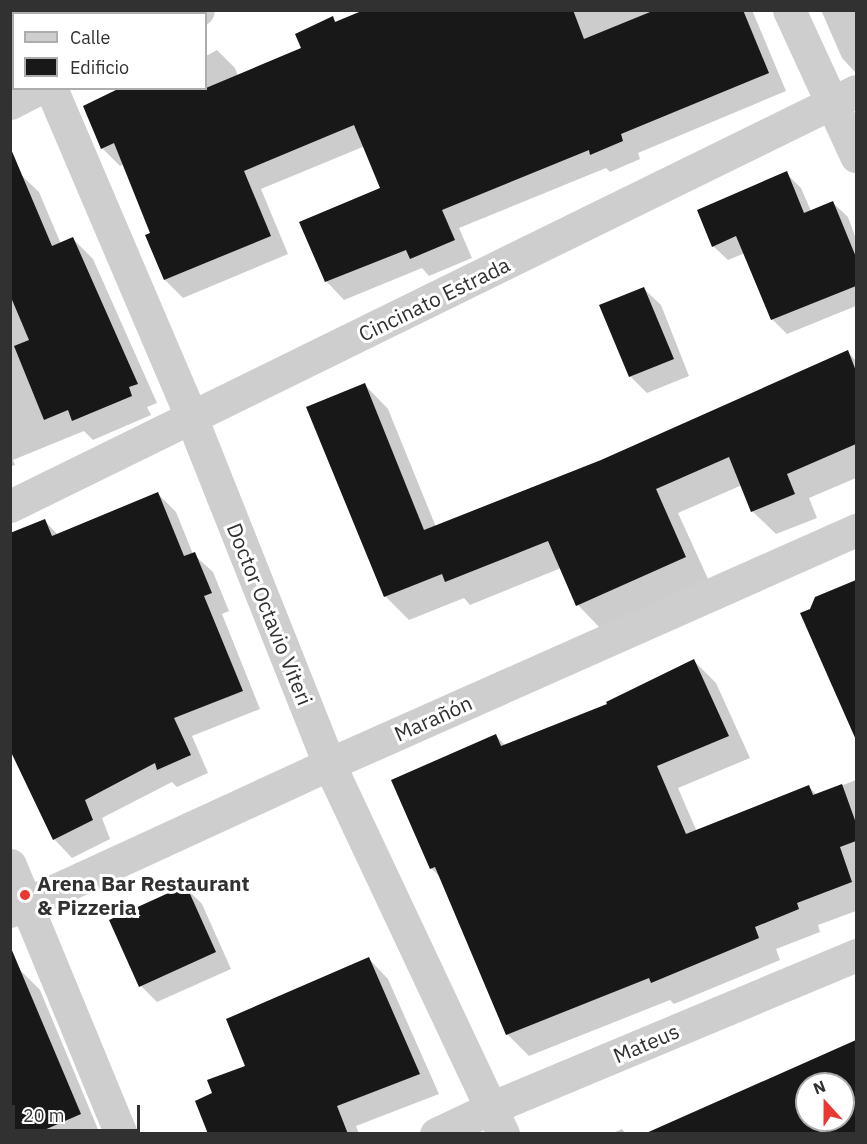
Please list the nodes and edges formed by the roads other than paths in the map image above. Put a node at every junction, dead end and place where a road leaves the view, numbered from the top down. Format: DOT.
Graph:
graph roads {
  1 [pos="789,10"];
  2 [pos="36,90"];
  3 [pos="52,90"];
  4 [pos="844,98"];
  5 [pos="10,104"];
  6 [pos="856,156"];
  7 [pos="191,417"];
  8 [pos="10,506"];
  9 [pos="856,530"];
  10 [pos="329,764"];
  11 [pos="10,865"];
  12 [pos="19,908"];
  13 [pos="856,955"];
  14 [pos="498,1120"];
  15 [pos="121,1134"];
  16 [pos="436,1134"];
  1 -- 4 [label="street"];
  2 -- 5 [label="street"];
  3 -- 7 [label="street, Doctor Octavio Viteri"];
  4 -- 6 [label="street"];
  4 -- 7 [label="street, Cincinato Estrada"];
  7 -- 8 [label="street, Cincinato Estrada"];
  7 -- 10 [label="street, Doctor Octavio Viteri"];
  9 -- 10 [label="street, Marañón"];
  10 -- 12 [label="street, Marañón"];
  10 -- 14 [label="street, Doctor Octavio Viteri"];
  11 -- 12 [label="street"];
  12 -- 15 [label="street"];
  13 -- 14 [label="street, Mateus"];
  14 -- 16 [label="street, Mateus"];
}
